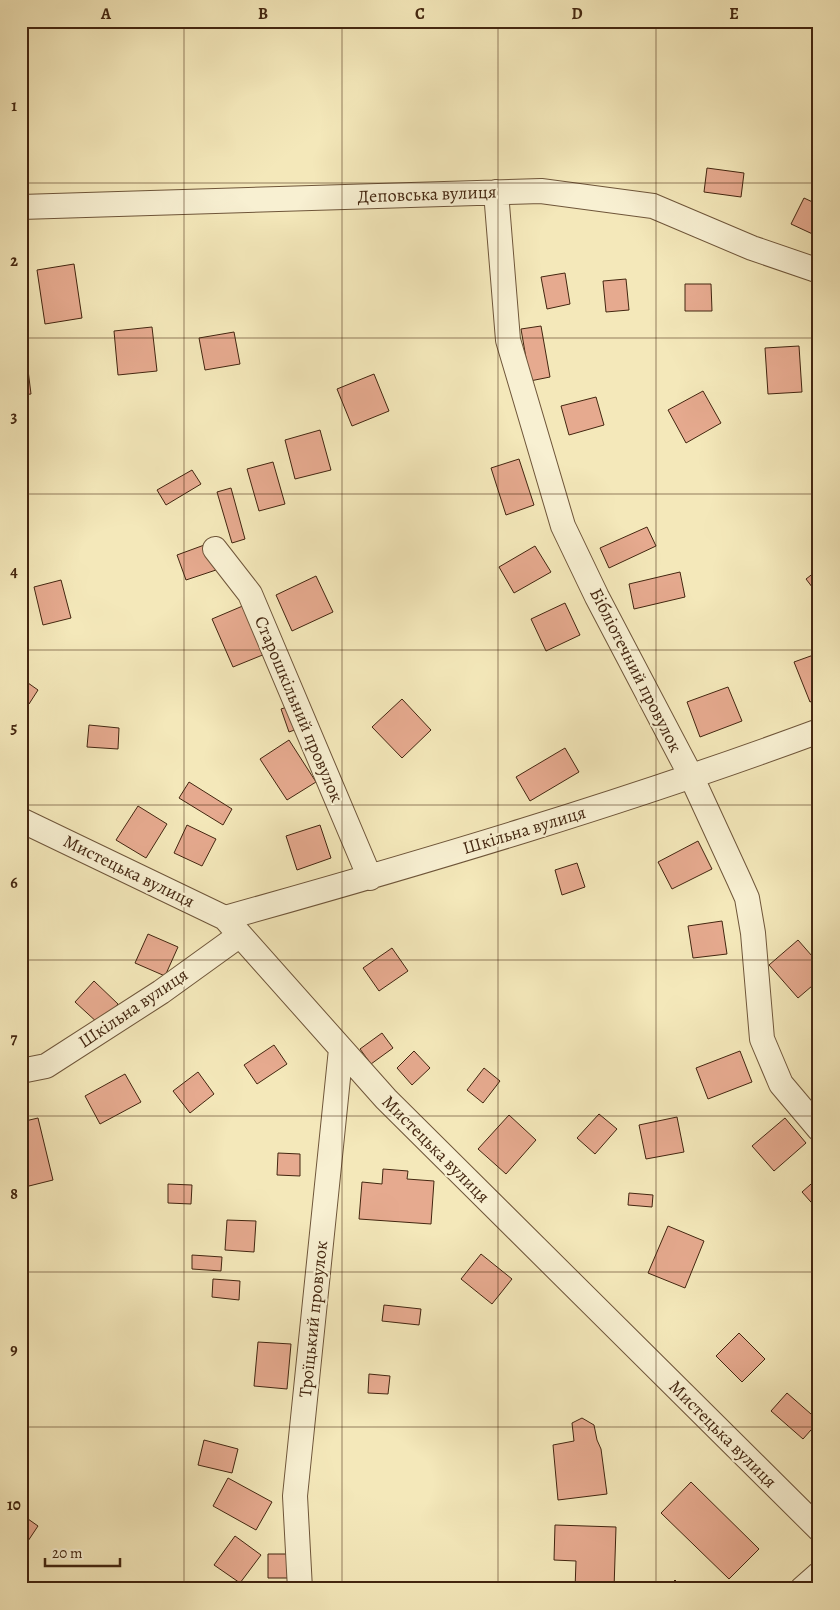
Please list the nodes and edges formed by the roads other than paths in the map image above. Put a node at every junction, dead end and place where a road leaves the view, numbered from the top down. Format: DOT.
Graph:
graph roads {
  1 [pos="496,192"];
  2 [pos="21,207"];
  3 [pos="819,271"];
  4 [pos="215,549"];
  5 [pos="819,731"];
  6 [pos="692,778"];
  7 [pos="21,820"];
  8 [pos="370,878"];
  9 [pos="232,926"];
  10 [pos="341,1049"];
  11 [pos="21,1071"];
  12 [pos="819,1129"];
  13 [pos="819,1529"];
  14 [pos="819,1574"];
  15 [pos="300,1589"];
  16 [pos="802,1589"];
  1 -- 2 [label="street, Деповська вулиця"];
  1 -- 3 [label="street, Деповська вулиця"];
  1 -- 6 [label="street, Бібліотечний провулок"];
  4 -- 8 [label="street, Старошкільний провулок"];
  5 -- 6 [label="street, Шкільна вулиця"];
  6 -- 8 [label="street, Шкільна вулиця"];
  6 -- 12 [label="street, Бібліотечний провулок"];
  7 -- 9 [label="street, Мистецька вулиця"];
  8 -- 9 [label="street, Шкільна вулиця"];
  9 -- 10 [label="street, Мистецька вулиця"];
  9 -- 11 [label="street, Шкільна вулиця"];
  10 -- 13 [label="street, Мистецька вулиця"];
  10 -- 15 [label="street, Троїцький провулок"];
  14 -- 16 [label="street"];
}
